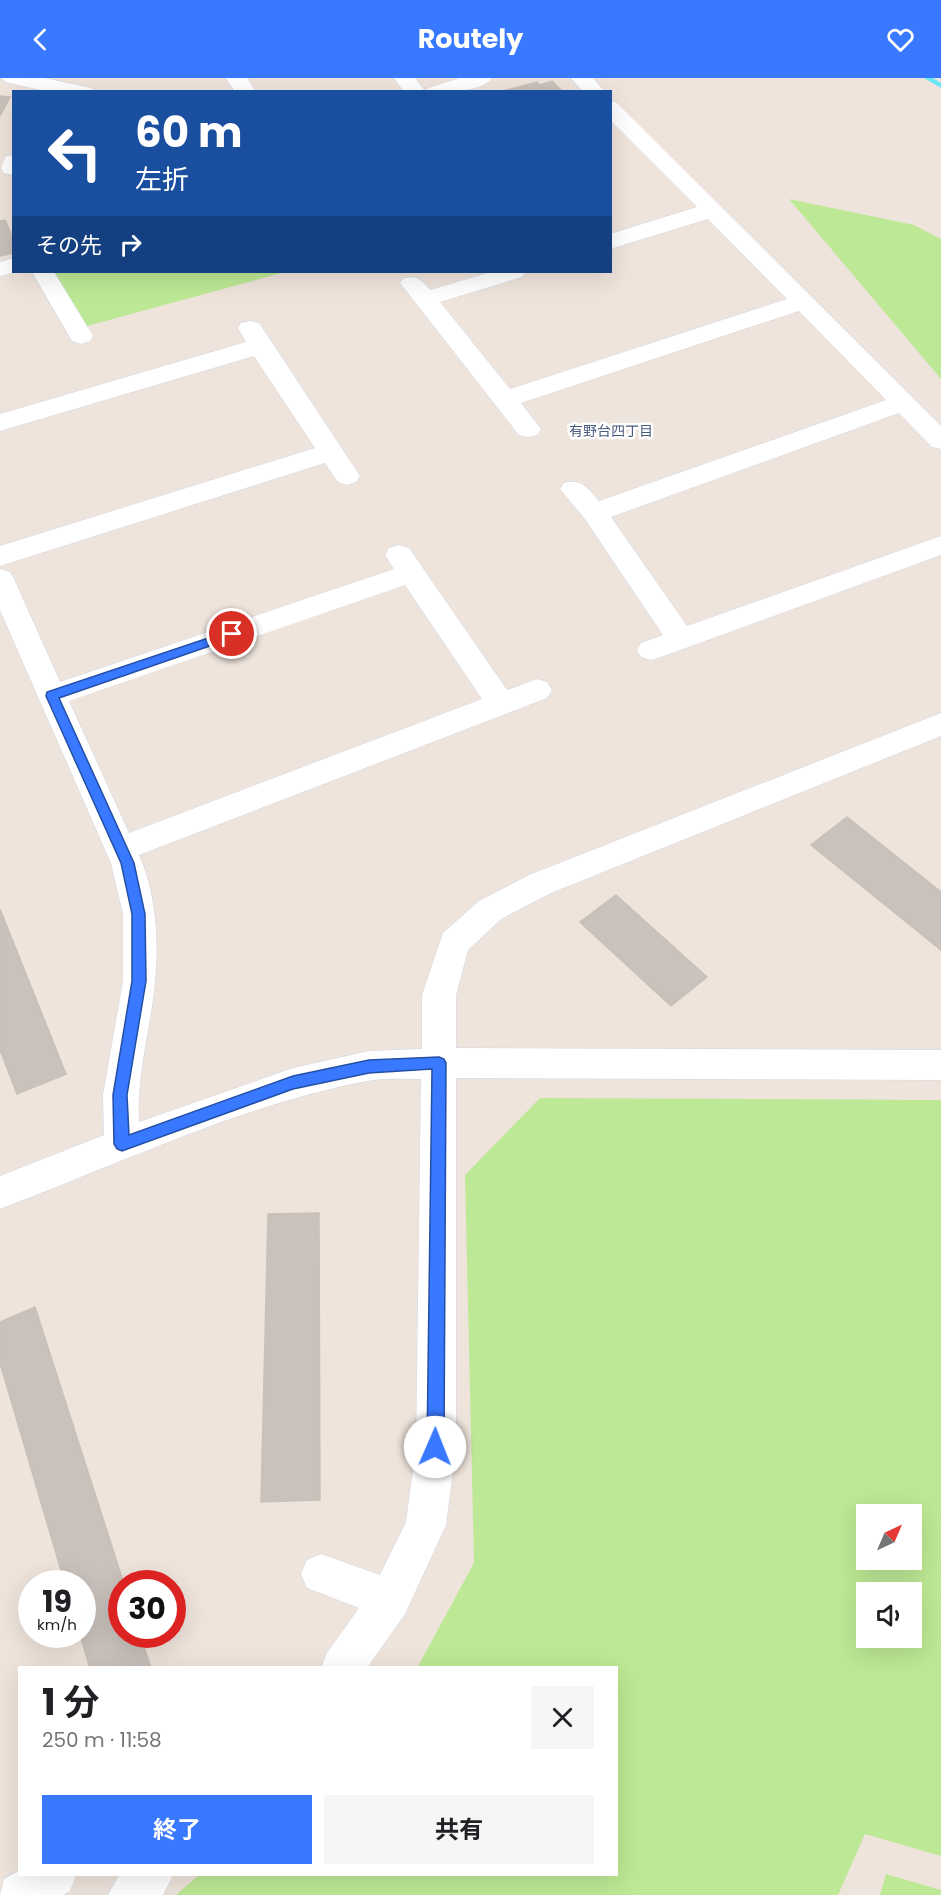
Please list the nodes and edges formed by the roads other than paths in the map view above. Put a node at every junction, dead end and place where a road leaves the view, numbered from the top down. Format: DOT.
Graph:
graph roads {
  1 [pos="12,78"];
  2 [pos="404,78"];
  3 [pos="482,78"];
  4 [pos="582,78"];
  5 [pos="66,83"];
  6 [pos="36,87"];
  7 [pos="80,90"];
  8 [pos="414,90"];
  9 [pos="442,90"];
  10 [pos="593,90"];
  11 [pos="612,109"];
  12 [pos="712,210"];
  13 [pos="612,241"];
  14 [pos="44,273"];
  15 [pos="509,273"];
  16 [pos="803,302"];
  17 [pos="81,336"];
  18 [pos="504,400"];
  19 [pos="903,403"];
  20 [pos="0,423"];
  21 [pos="528,429"];
  22 [pos="941,441"];
  23 [pos="332,452"];
  24 [pos="347,476"];
  25 [pos="573,489"];
  26 [pos="594,513"];
  27 [pos="941,545"];
  28 [pos="0,556"];
  29 [pos="0,579"];
  30 [pos="681,639"];
  31 [pos="651,650"];
  32 [pos="537,690"];
  33 [pos="52,696"];
  34 [pos="500,703"];
  35 [pos="937,732"];
  36 [pos="121,849"];
  37 [pos="439,1063"];
  38 [pos="941,1065"];
  39 [pos="122,1144"];
  40 [pos="0,1193"];
  41 [pos="321,1574"];
  42 [pos="390,1599"];
  43 [pos="343,1666"];
  44 [pos="52,1876"];
  45 [pos="150,1876"];
  46 [pos="20,1895"];
  47 [pos="131,1895"];
  1 -- 6 [label="street"];
  2 -- 8 [label="street"];
  3 -- 9 [label="street"];
  4 -- 10 [label="street"];
  5 -- 6 [label="street"];
  5 -- 7 [label="street"];
  11 -- 12 [label="street"];
  12 -- 13 [label="street"];
  12 -- 16 [label="street"];
  14 -- 17 [label="street"];
  15 -- 18 [label="street"];
  16 -- 18 [label="street"];
  16 -- 19 [label="street"];
  18 -- 21 [label="street"];
  19 -- 22 [label="street"];
  19 -- 26 [label="street"];
  20 -- 23 [label="street"];
  23 -- 24 [label="street"];
  23 -- 28 [label="street"];
  25 -- 26 [label="street"];
  26 -- 30 [label="street"];
  27 -- 30 [label="street"];
  29 -- 33 [label="street"];
  30 -- 31 [label="street"];
  32 -- 34 [label="street"];
  33 -- 34 [label="street"];
  33 -- 36 [label="street"];
  34 -- 36 [label="street"];
  35 -- 37 [label="street"];
  36 -- 39 [label="street"];
  37 -- 38 [label="street"];
  37 -- 39 [label="street"];
  37 -- 42 [label="street"];
  39 -- 40 [label="street"];
  41 -- 42 [label="street"];
  42 -- 43 [label="street"];
  44 -- 46 [label="street"];
  45 -- 47 [label="street"];
}
